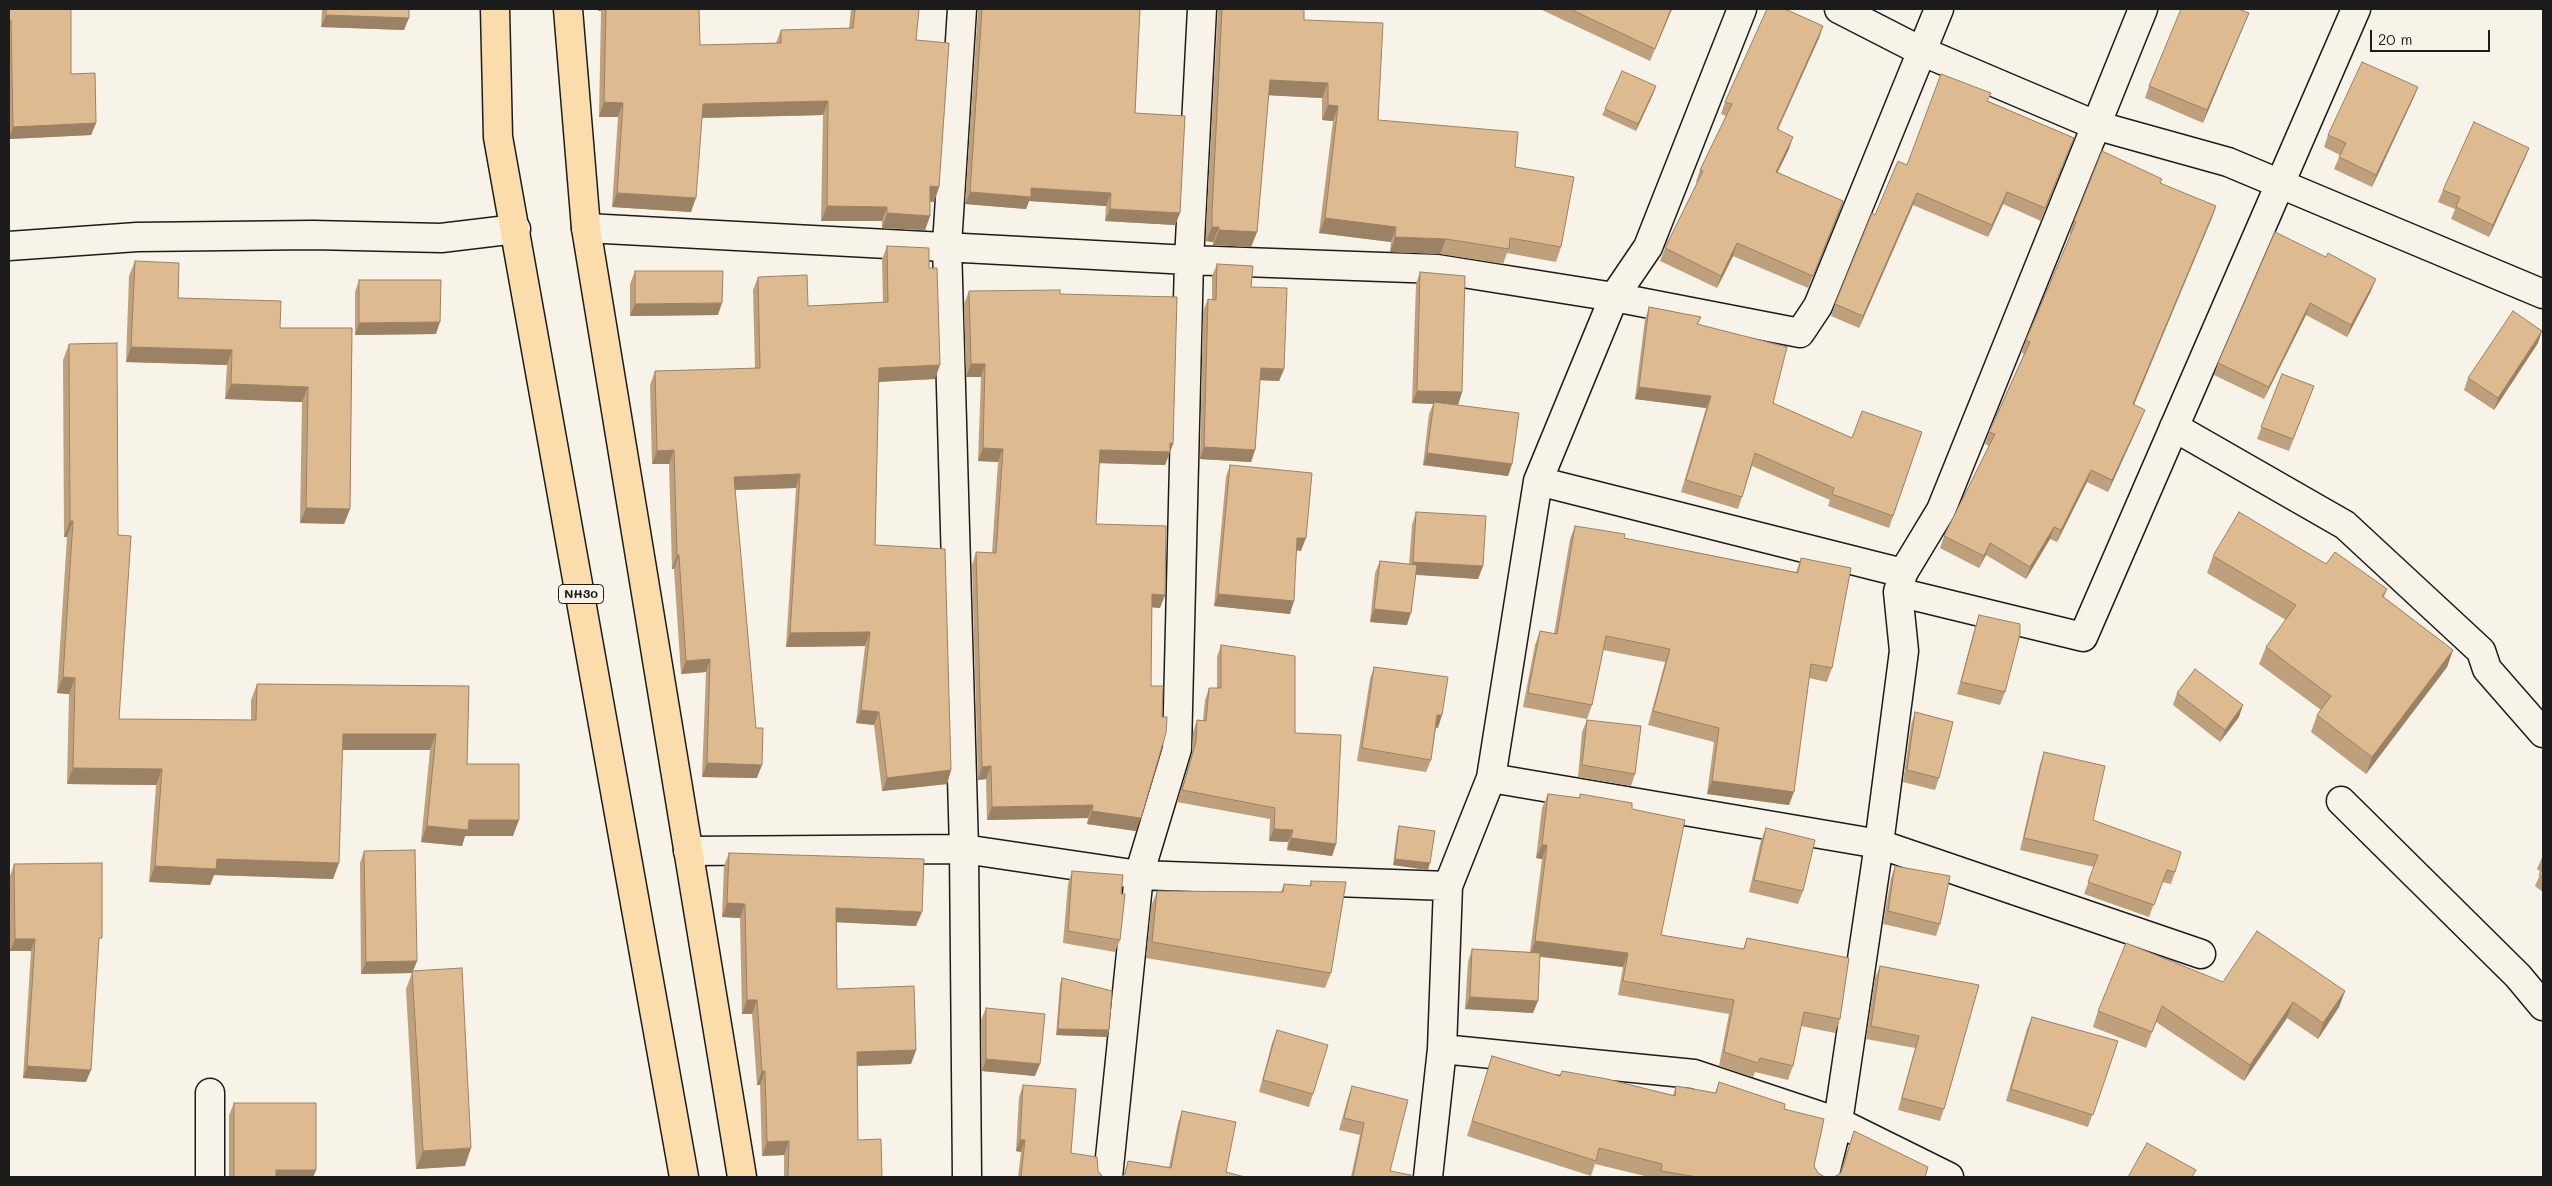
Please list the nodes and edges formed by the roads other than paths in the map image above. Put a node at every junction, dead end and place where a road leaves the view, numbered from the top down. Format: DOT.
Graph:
graph roads {
  1 [pos="494,9"];
  2 [pos="568,9"];
  3 [pos="962,9"];
  4 [pos="1202,9"];
  5 [pos="1742,9"];
  6 [pos="1839,9"];
  7 [pos="1939,9"];
  8 [pos="2143,9"];
  9 [pos="2356,9"];
  10 [pos="1921,51"];
  11 [pos="2095,125"];
  12 [pos="2280,184"];
  13 [pos="586,228"];
  14 [pos="516,229"];
  15 [pos="946,245"];
  16 [pos="9,246"];
  17 [pos="1189,260"];
  18 [pos="2540,287"];
  19 [pos="1614,296"];
  20 [pos="2174,427"];
  21 [pos="1538,481"];
  22 [pos="1900,583"];
  23 [pos="2543,733"];
  24 [pos="1491,778"];
  25 [pos="2341,800"];
  26 [pos="1879,844"];
  27 [pos="964,849"];
  28 [pos="688,851"];
  29 [pos="1139,875"];
  30 [pos="1448,886"];
  31 [pos="2201,954"];
  32 [pos="2543,1006"];
  33 [pos="1442,1049"];
  34 [pos="210,1093"];
  35 [pos="1838,1122"];
  36 [pos="210,1177"];
  37 [pos="684,1177"];
  38 [pos="742,1177"];
  39 [pos="967,1177"];
  40 [pos="1108,1177"];
  41 [pos="1428,1177"];
  42 [pos="1824,1177"];
  43 [pos="1949,1177"];
  1 -- 14 [label="highway, NH30"];
  2 -- 13 [label="highway"];
  3 -- 15 [label="street"];
  4 -- 17 [label="street"];
  5 -- 19 [label="street"];
  6 -- 10 [label="street"];
  7 -- 10 [label="street"];
  8 -- 11 [label="street"];
  9 -- 12 [label="street"];
  10 -- 11 [label="street"];
  10 -- 19 [label="street"];
  11 -- 12 [label="street"];
  11 -- 22 [label="street"];
  12 -- 18 [label="street"];
  12 -- 20 [label="street"];
  13 -- 15 [label="street"];
  13 -- 28 [label="highway"];
  14 -- 16 [label="street"];
  14 -- 37 [label="highway, NH30"];
  15 -- 17 [label="street"];
  15 -- 27 [label="street"];
  17 -- 19 [label="street"];
  17 -- 29 [label="street"];
  19 -- 21 [label="street"];
  20 -- 22 [label="street"];
  20 -- 23 [label="street"];
  21 -- 22 [label="street"];
  21 -- 24 [label="street"];
  22 -- 26 [label="street"];
  24 -- 26 [label="street"];
  24 -- 30 [label="street"];
  25 -- 32 [label="street"];
  26 -- 31 [label="street"];
  26 -- 35 [label="street"];
  27 -- 28 [label="street"];
  27 -- 29 [label="street"];
  27 -- 39 [label="street"];
  28 -- 38 [label="highway"];
  29 -- 30 [label="street"];
  29 -- 40 [label="street"];
  30 -- 33 [label="street"];
  33 -- 35 [label="street"];
  33 -- 41 [label="street"];
  34 -- 36 [label="street"];
  35 -- 42 [label="street"];
  35 -- 43 [label="street"];
}
